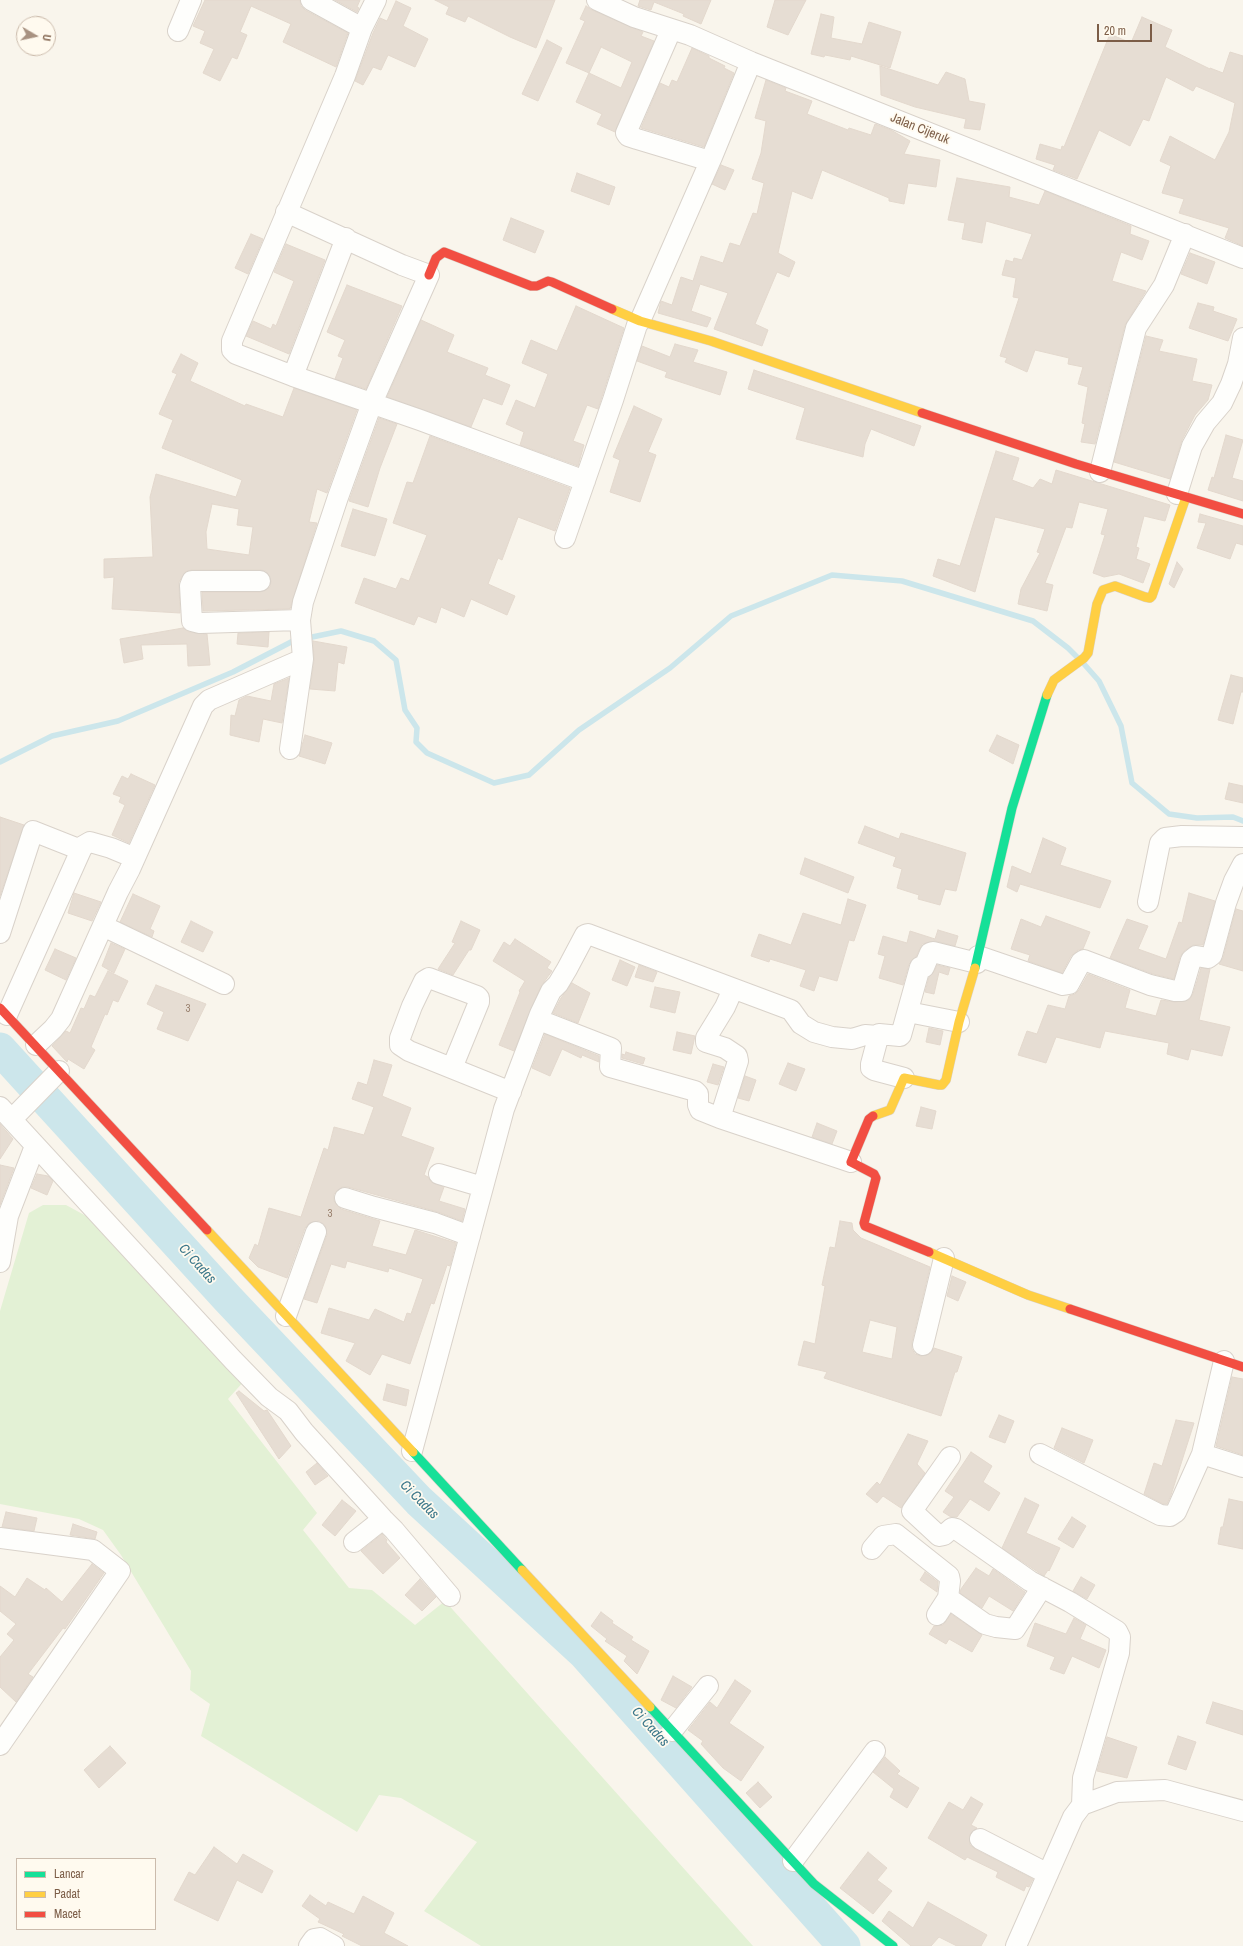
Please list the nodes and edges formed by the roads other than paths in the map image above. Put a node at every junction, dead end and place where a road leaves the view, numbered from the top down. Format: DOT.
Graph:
graph roads {
  1 [pos="191,0"];
  2 [pos="311,0"];
  3 [pos="376,0"];
  4 [pos="597,0"];
  5 [pos="362,28"];
  6 [pos="671,30"];
  7 [pos="178,31"];
  8 [pos="751,62"];
  9 [pos="710,161"];
  10 [pos="286,212"];
  11 [pos="1185,234"];
  12 [pos="346,238"];
  13 [pos="1243,258"];
  14 [pos="429,274"];
  15 [pos="640,321"];
  16 [pos="1243,338"];
  17 [pos="293,376"];
  18 [pos="372,403"];
  19 [pos="1100,472"];
  20 [pos="585,481"];
  21 [pos="1181,496"];
  22 [pos="1243,514"];
  23 [pos="565,538"];
  24 [pos="260,581"];
  25 [pos="300,623"];
  26 [pos="303,655"];
  27 [pos="290,749"];
  28 [pos="1243,837"];
  29 [pos="81,850"];
  30 [pos="135,858"];
  31 [pos="1243,864"];
  32 [pos="1148,902"];
  33 [pos="103,926"];
  34 [pos="0,933"];
  35 [pos="977,959"];
  36 [pos="224,984"];
  37 [pos="733,989"];
  38 [pos="3,1012"];
  39 [pos="908,1012"];
  40 [pos="539,1020"];
  41 [pos="959,1022"];
  42 [pos="878,1036"];
  43 [pos="36,1045"];
  44 [pos="452,1068"];
  45 [pos="56,1074"];
  46 [pos="904,1078"];
  47 [pos="511,1092"];
  48 [pos="10,1113"];
  49 [pos="720,1118"];
  50 [pos="35,1146"];
  51 [pos="851,1162"];
  52 [pos="439,1174"];
  53 [pos="483,1187"];
  54 [pos="345,1198"];
  55 [pos="4,1215"];
  56 [pos="316,1232"];
  57 [pos="470,1236"];
  58 [pos="944,1258"];
  59 [pos="0,1262"];
  60 [pos="286,1316"];
  61 [pos="923,1345"];
  62 [pos="1224,1361"];
  63 [pos="1243,1367"];
  64 [pos="412,1451"];
  65 [pos="1040,1454"];
  66 [pos="1202,1454"];
  67 [pos="950,1457"];
  68 [pos="1243,1467"];
  69 [pos="912,1511"];
  70 [pos="383,1520"];
  71 [pos="896,1534"];
  72 [pos="0,1538"];
  73 [pos="354,1542"];
  74 [pos="872,1549"];
  75 [pos="1042,1587"];
  76 [pos="450,1596"];
  77 [pos="948,1598"];
  78 [pos="937,1615"];
  79 [pos="708,1686"];
  80 [pos="672,1731"];
  81 [pos="0,1745"];
  82 [pos="874,1751"];
  83 [pos="1082,1805"];
  84 [pos="1243,1811"];
  85 [pos="980,1839"];
  86 [pos="793,1861"];
  87 [pos="1048,1874"];
  88 [pos="309,1946"];
  89 [pos="334,1946"];
  90 [pos="894,1946"];
  91 [pos="1016,1946"];
  1 -- 7 [label="street"];
  2 -- 5 [label="street"];
  3 -- 5 [label="street"];
  4 -- 6 [label="street, Jalan Cijeruk"];
  5 -- 10 [label="street"];
  6 -- 8 [label="street, Jalan Cijeruk"];
  6 -- 9 [label="street"];
  8 -- 9 [label="street"];
  8 -- 11 [label="street, Jalan Cijeruk"];
  9 -- 15 [label="street"];
  10 -- 12 [label="street"];
  10 -- 17 [label="street"];
  11 -- 13 [label="street, Jalan Cijeruk"];
  11 -- 19 [label="street"];
  12 -- 14 [label="street"];
  12 -- 17 [label="street"];
  14 -- 15 [label="street"];
  14 -- 18 [label="street"];
  15 -- 19 [label="street"];
  15 -- 20 [label="street"];
  16 -- 21 [label="street"];
  17 -- 18 [label="street"];
  18 -- 20 [label="street"];
  18 -- 25 [label="street"];
  19 -- 21 [label="street"];
  20 -- 23 [label="street"];
  21 -- 22 [label="street"];
  21 -- 35 [label="street"];
  24 -- 25 [label="street"];
  25 -- 26 [label="street"];
  26 -- 27 [label="street"];
  26 -- 30 [label="street"];
  28 -- 32 [label="street"];
  29 -- 30 [label="street"];
  29 -- 34 [label="street"];
  29 -- 38 [label="street"];
  30 -- 33 [label="street"];
  31 -- 35 [label="street"];
  33 -- 36 [label="street"];
  33 -- 43 [label="street"];
  35 -- 39 [label="street"];
  35 -- 41 [label="street"];
  37 -- 40 [label="street"];
  37 -- 42 [label="street"];
  37 -- 49 [label="street"];
  38 -- 43 [label="street"];
  39 -- 41 [label="street"];
  39 -- 42 [label="street"];
  40 -- 47 [label="street"];
  40 -- 49 [label="street"];
  41 -- 46 [label="street"];
  42 -- 46 [label="street"];
  43 -- 45 [label="street"];
  44 -- 44 [label="street"];
  44 -- 47 [label="street"];
  45 -- 48 [label="street"];
  45 -- 60 [label="street"];
  46 -- 51 [label="street"];
  47 -- 53 [label="street"];
  48 -- 50 [label="street"];
  49 -- 51 [label="street"];
  50 -- 55 [label="street"];
  50 -- 70 [label="street"];
  51 -- 58 [label="street"];
  52 -- 53 [label="street"];
  53 -- 57 [label="street"];
  54 -- 57 [label="street"];
  55 -- 59 [label="street"];
  56 -- 60 [label="street"];
  57 -- 64 [label="street"];
  58 -- 61 [label="street"];
  58 -- 62 [label="street"];
  60 -- 64 [label="street"];
  62 -- 63 [label="street"];
  62 -- 66 [label="street"];
  64 -- 80 [label="street"];
  65 -- 66 [label="street"];
  66 -- 68 [label="street"];
  67 -- 69 [label="street"];
  69 -- 71 [label="street"];
  69 -- 75 [label="street"];
  70 -- 73 [label="street"];
  70 -- 76 [label="street"];
  71 -- 74 [label="street"];
  71 -- 77 [label="street"];
  72 -- 81 [label="street"];
  75 -- 77 [label="street"];
  75 -- 83 [label="street"];
  77 -- 78 [label="street"];
  79 -- 80 [label="street"];
  80 -- 86 [label="street"];
  82 -- 86 [label="street"];
  83 -- 84 [label="street"];
  83 -- 87 [label="street"];
  85 -- 87 [label="street"];
  86 -- 90 [label="street"];
  87 -- 91 [label="street"];
  88 -- 89 [label="street"];
}
